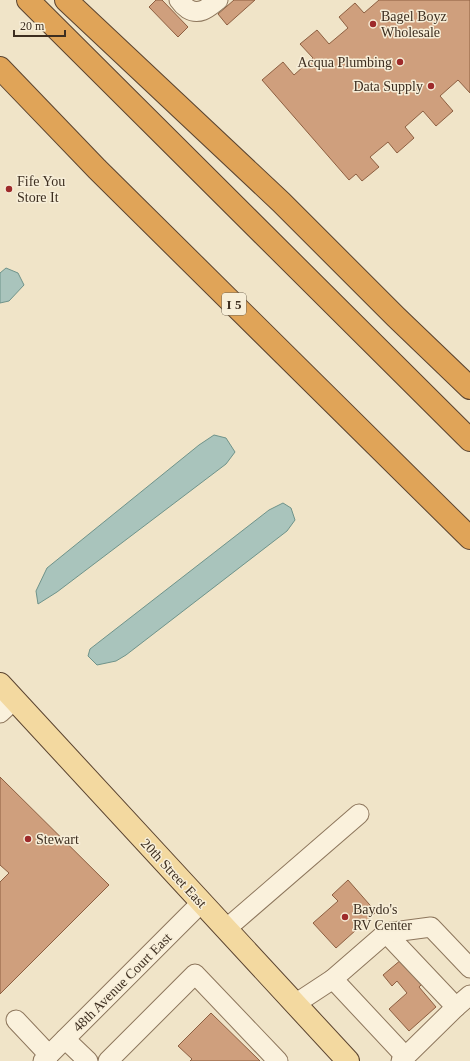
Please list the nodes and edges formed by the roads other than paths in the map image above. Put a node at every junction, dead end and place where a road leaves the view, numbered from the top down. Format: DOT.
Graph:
graph roads {
  1 [pos="28,0"];
  2 [pos="66,0"];
  3 [pos="178,0"];
  4 [pos="218,0"];
  5 [pos="0,68"];
  6 [pos="470,388"];
  7 [pos="470,440"];
  8 [pos="470,538"];
  9 [pos="0,684"];
  10 [pos="7,707"];
  11 [pos="359,814"];
  12 [pos="202,903"];
  13 [pos="226,929"];
  14 [pos="386,933"];
  15 [pos="470,968"];
  16 [pos="333,979"];
  17 [pos="463,1001"];
  18 [pos="295,1004"];
  19 [pos="16,1020"];
  20 [pos="65,1039"];
  21 [pos="46,1058"];
  22 [pos="341,1059"];
  23 [pos="403,1059"];
  24 [pos="88,1061"];
  25 [pos="108,1061"];
  26 [pos="278,1061"];
  1 -- 7 [label="highway"];
  2 -- 6 [label="highway"];
  3 -- 4 [label="street"];
  5 -- 8 [label="highway, I 5"];
  9 -- 10 [label="main road, 20th Street East"];
  10 -- 12 [label="main road, 20th Street East"];
  11 -- 13 [label="street"];
  12 -- 13 [label="main road, 20th Street East"];
  12 -- 20 [label="street, 48th Avenue Court East"];
  13 -- 18 [label="main road, 20th Street East"];
  14 -- 15 [label="street"];
  14 -- 16 [label="street"];
  14 -- 17 [label="street"];
  16 -- 18 [label="street"];
  16 -- 23 [label="street"];
  17 -- 23 [label="street"];
  18 -- 22 [label="main road, 20th Street East"];
  19 -- 21 [label="street"];
  20 -- 21 [label="street, 48th Avenue Court East"];
  20 -- 24 [label="street"];
  25 -- 26 [label="street"];
}
